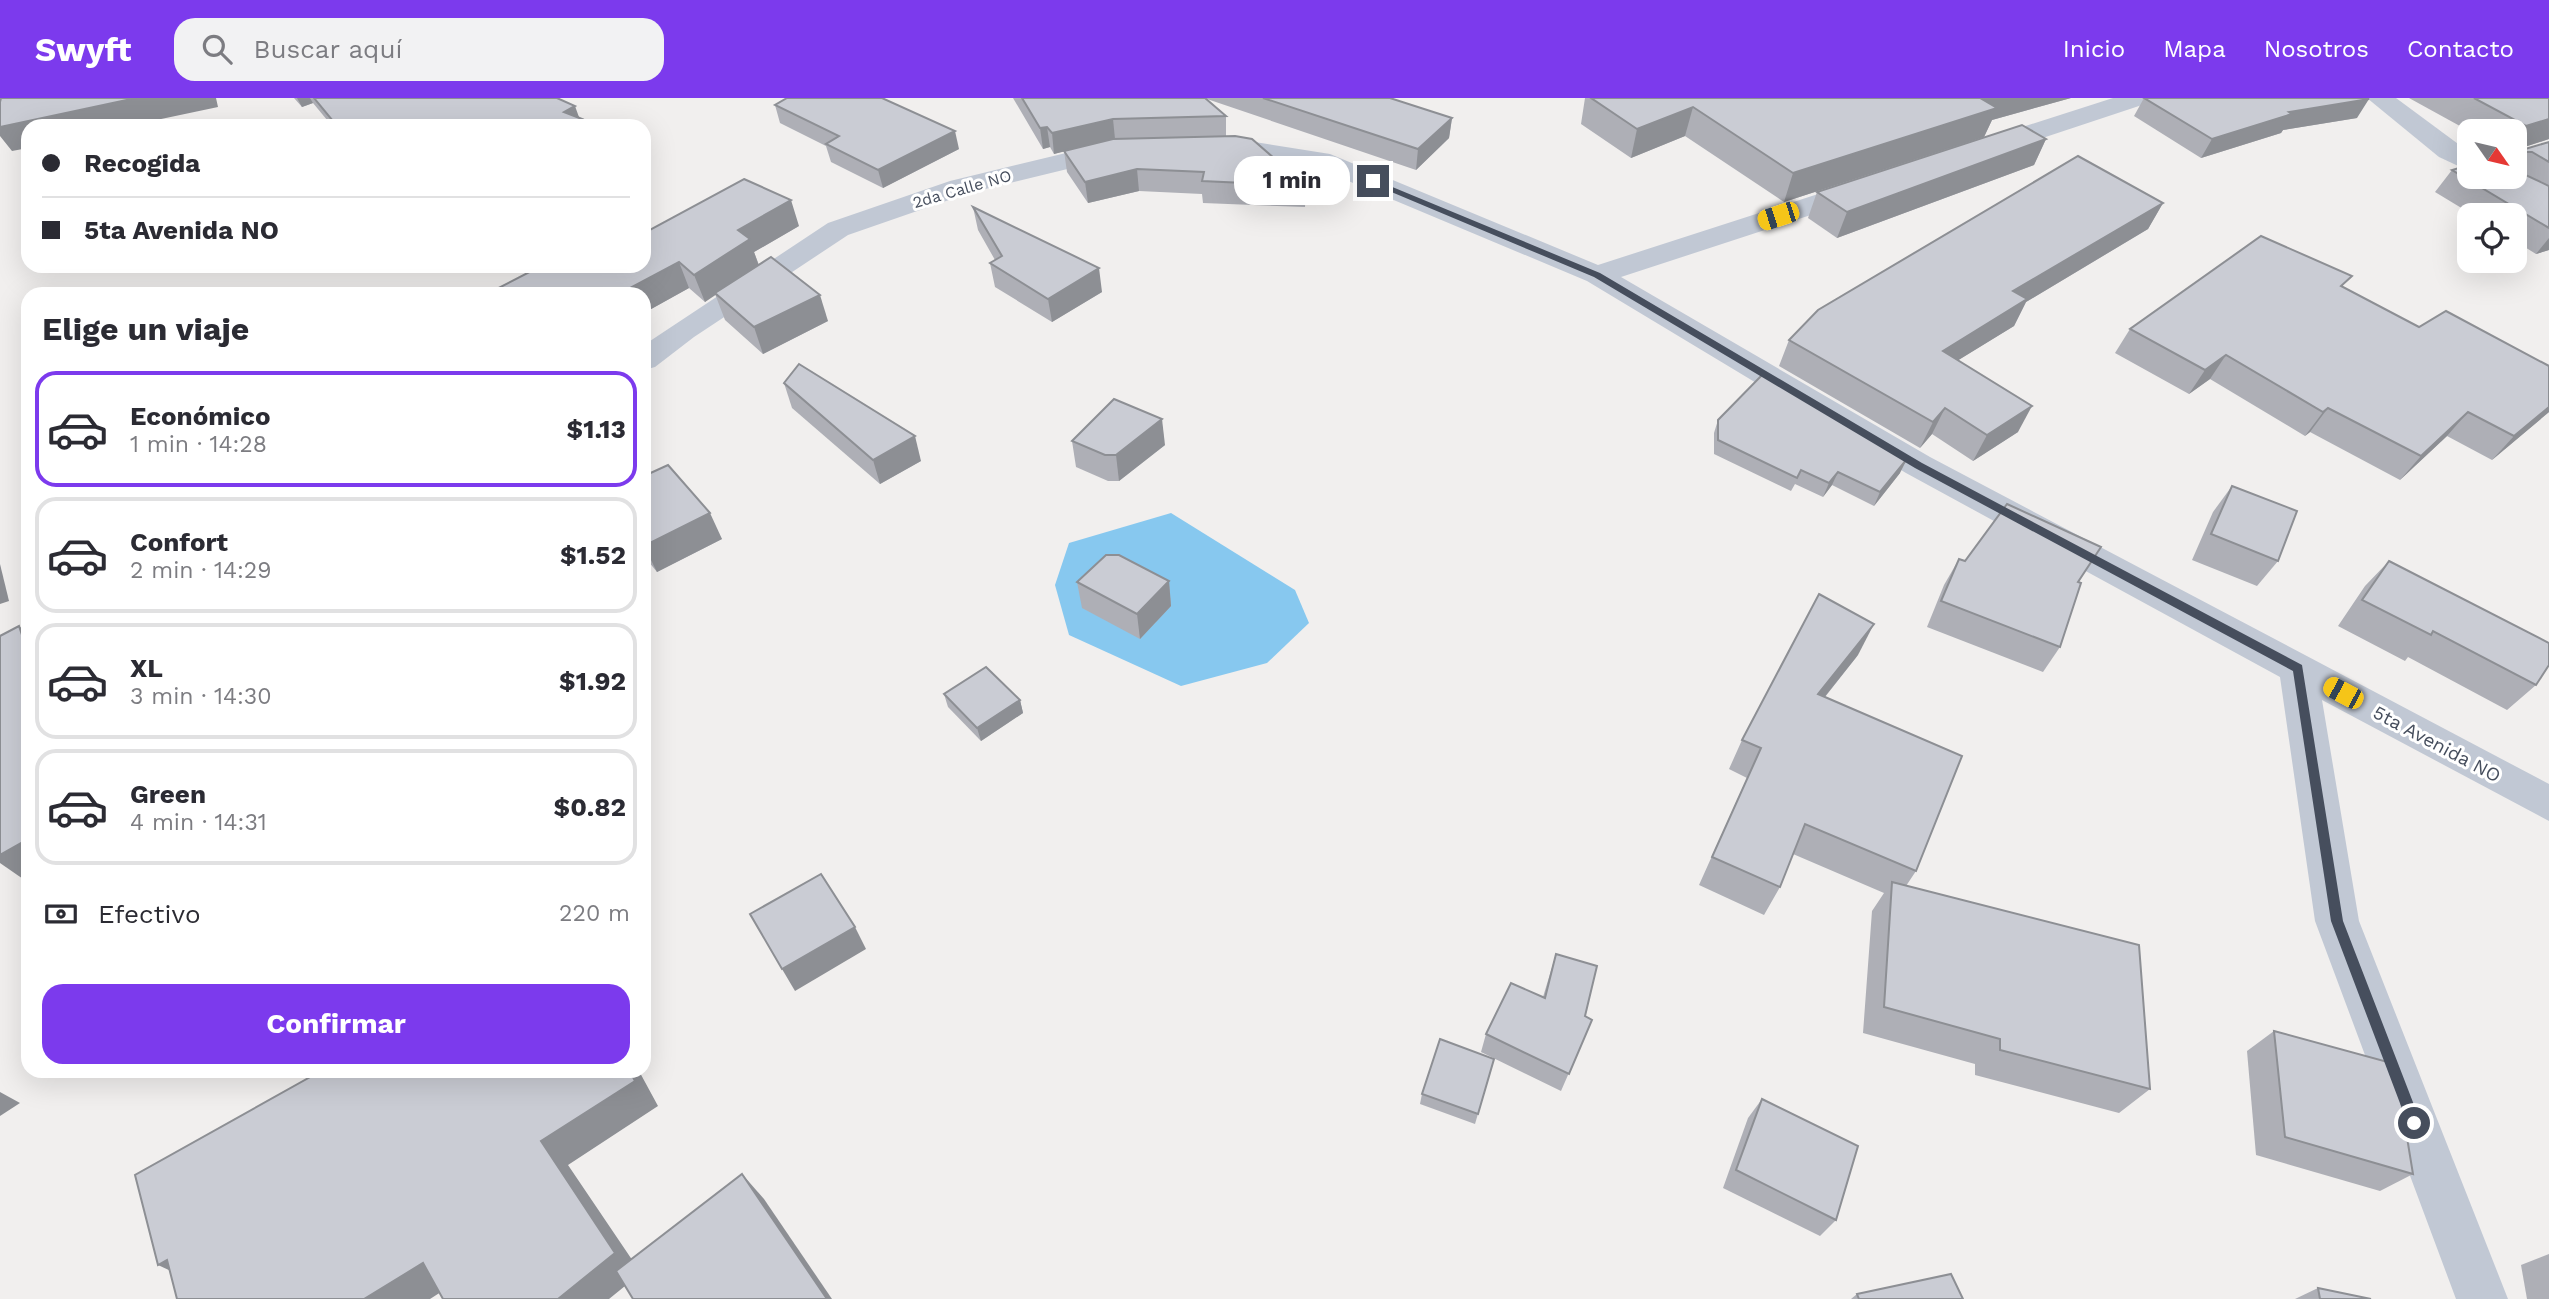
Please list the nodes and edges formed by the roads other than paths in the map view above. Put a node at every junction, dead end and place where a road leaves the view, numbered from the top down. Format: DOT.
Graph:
graph roads {
  1 [pos="2139,98"];
  2 [pos="2380,98"];
  3 [pos="1182,148"];
  4 [pos="1142,149"];
  5 [pos="2457,156"];
  6 [pos="1954,158"];
  7 [pos="1888,180"];
  8 [pos="1597,275"];
  9 [pos="651,355"];
  10 [pos="2298,668"];
  11 [pos="2549,804"];
  12 [pos="2482,1299"];
  1 -- 6 [label="street"];
  2 -- 5 [label="street"];
  3 -- 8 [label="street, 5ta Avenida NO"];
  4 -- 9 [label="street, 2da Calle NO"];
  7 -- 8 [label="street"];
  8 -- 10 [label="street, 5ta Avenida NO"];
  10 -- 11 [label="street, 5ta Avenida NO"];
  10 -- 12 [label="street"];
}
